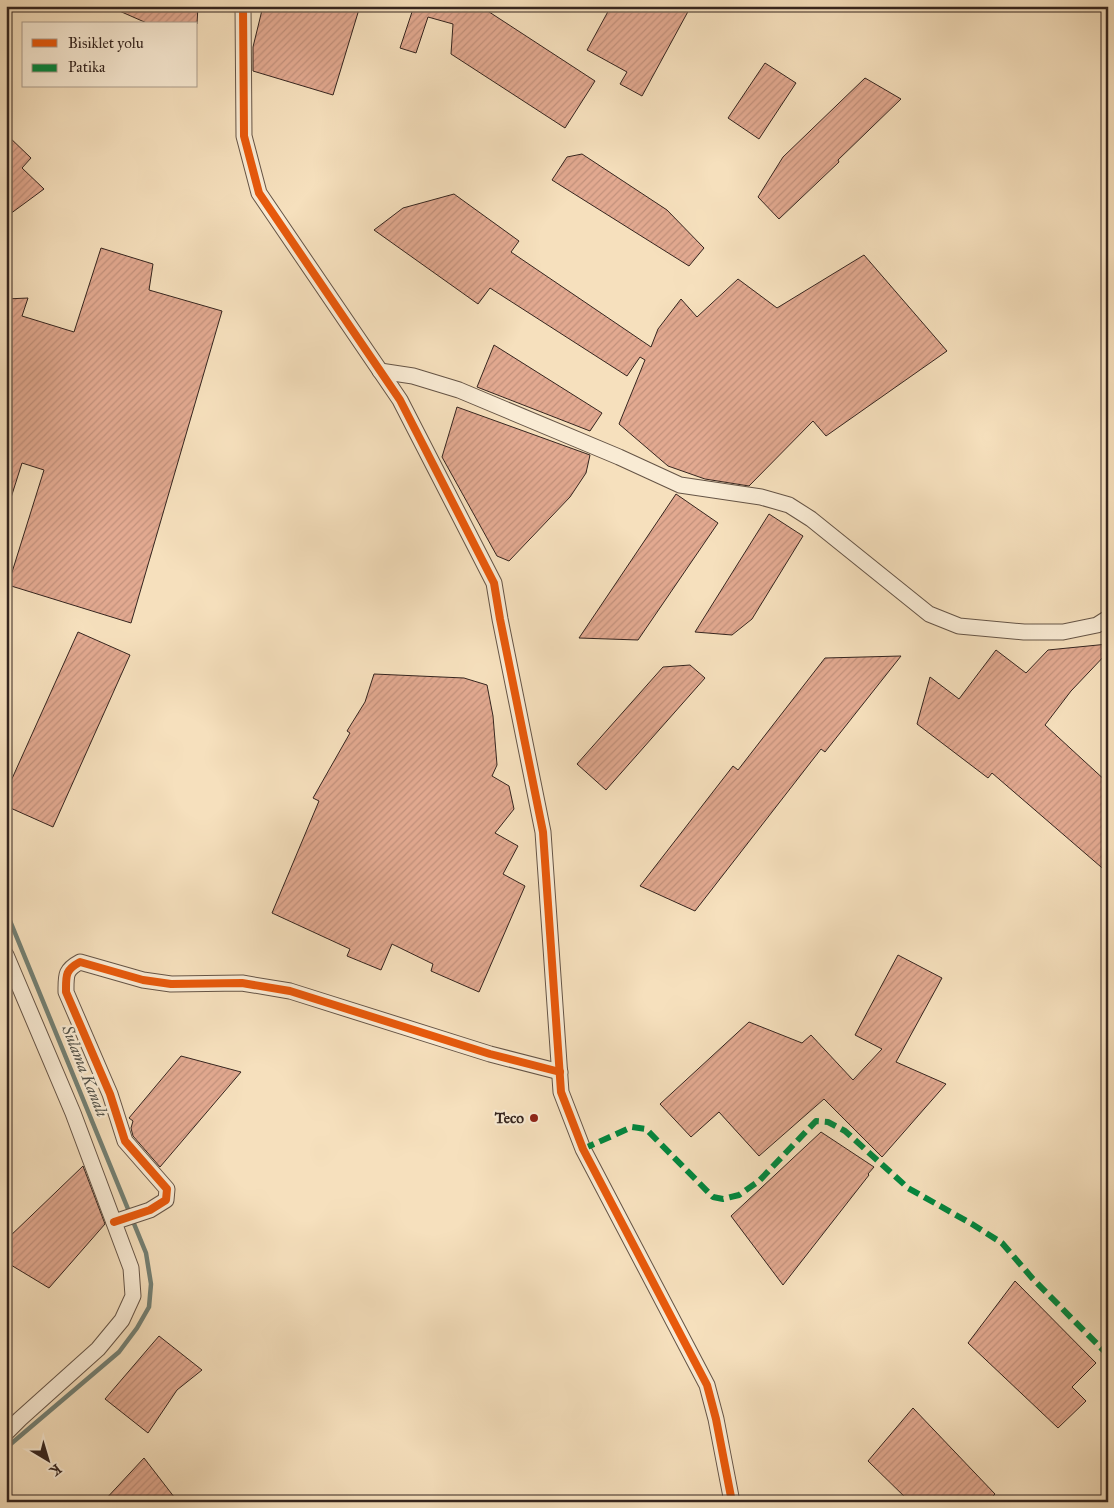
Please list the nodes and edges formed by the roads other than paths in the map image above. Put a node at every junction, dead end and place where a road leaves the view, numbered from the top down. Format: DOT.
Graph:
graph roads {
  1 [pos="243,6"];
  2 [pos="380,371"];
  3 [pos="1108,618"];
  4 [pos="6,955"];
  5 [pos="560,1072"];
  6 [pos="126,1218"];
  7 [pos="6,1433"];
  8 [pos="732,1502"];
  1 -- 2 [label="street"];
  2 -- 3 [label="street"];
  2 -- 5 [label="street"];
  4 -- 6 [label="street"];
  5 -- 6 [label="street"];
  5 -- 8 [label="street"];
  6 -- 7 [label="street"];
}
